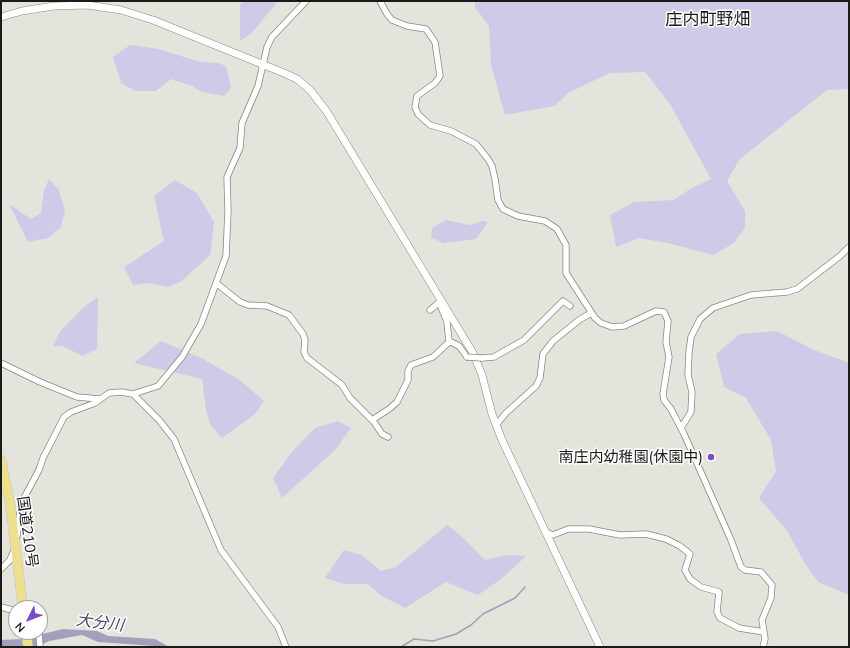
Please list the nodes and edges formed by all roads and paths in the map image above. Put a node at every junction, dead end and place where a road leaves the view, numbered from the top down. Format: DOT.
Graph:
graph roads {
  1 [pos="306,1"];
  2 [pos="380,1"];
  3 [pos="1,17"];
  4 [pos="263,64"];
  5 [pos="849,247"];
  6 [pos="216,283"];
  7 [pos="440,301"];
  8 [pos="570,306"];
  9 [pos="430,310"];
  10 [pos="591,313"];
  11 [pos="449,341"];
  12 [pos="1,363"];
  13 [pos="133,394"];
  14 [pos="100,399"];
  15 [pos="372,420"];
  16 [pos="496,425"];
  17 [pos="681,428"];
  18 [pos="388,437"];
  19 [pos="1,460"];
  20 [pos="546,532"];
  21 [pos="16,546"];
  22 [pos="1,569"];
  23 [pos="20,600"];
  24 [pos="764,632"];
  25 [pos="286,647"];
  26 [pos="600,647"];
  27 [pos="763,647"];
  1 -- 4 [label="street"];
  2 -- 10 [label="street"];
  3 -- 4 [label="street"];
  4 -- 6 [label="street"];
  4 -- 7 [label="street"];
  5 -- 17 [label="street"];
  6 -- 13 [label="street"];
  6 -- 15 [label="street"];
  7 -- 9 [label="street"];
  7 -- 11 [label="street"];
  7 -- 16 [label="street"];
  8 -- 11 [label="street, bridge"];
  10 -- 16 [label="street"];
  10 -- 17 [label="street"];
  11 -- 15 [label="street"];
  12 -- 14 [label="street"];
  13 -- 14 [label="street"];
  13 -- 25 [label="street"];
  14 -- 21 [label="street"];
  15 -- 18 [label="street"];
  16 -- 20 [label="street"];
  17 -- 24 [label="street"];
  19 -- 21 [label="highway, 国道210号"];
  20 -- 24 [label="street"];
  20 -- 26 [label="street"];
  21 -- 22 [label="street"];
  21 -- 23 [label="highway, 国道210号"];
  24 -- 27 [label="street"];
}
